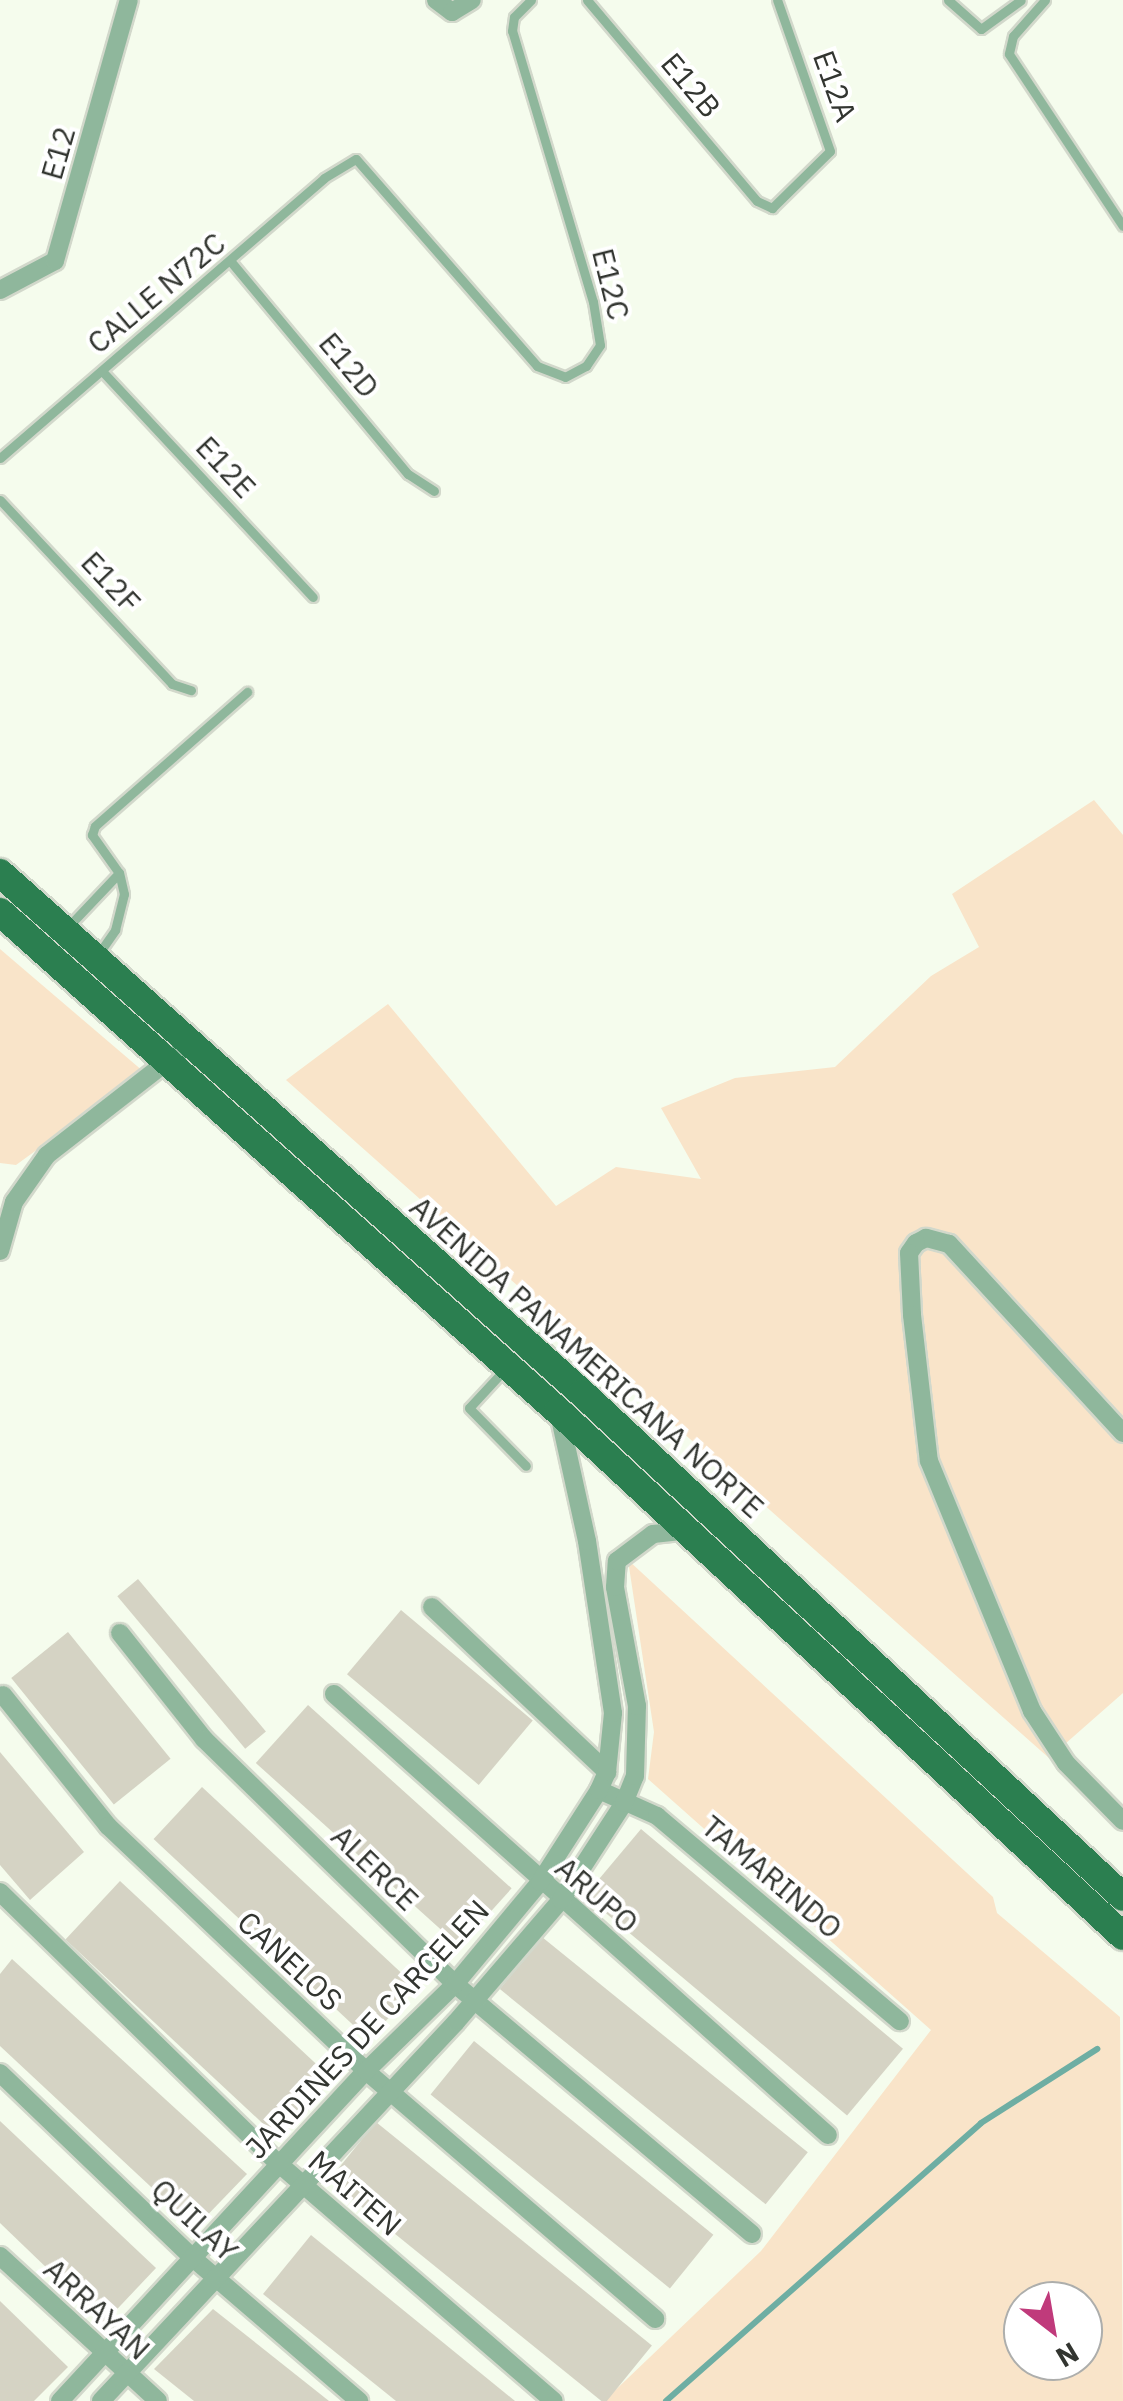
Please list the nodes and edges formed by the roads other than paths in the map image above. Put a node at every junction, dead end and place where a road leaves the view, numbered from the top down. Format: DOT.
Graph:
graph roads {
  1 [pos="130,0"];
  2 [pos="436,0"];
  3 [pos="472,0"];
  4 [pos="531,0"];
  5 [pos="587,0"];
  6 [pos="777,0"];
  7 [pos="948,0"];
  8 [pos="1021,0"];
  9 [pos="1045,0"];
  10 [pos="341,164"];
  11 [pos="756,201"];
  12 [pos="1123,226"];
  13 [pos="232,263"];
  14 [pos="0,290"];
  15 [pos="102,371"];
  16 [pos="0,458"];
  17 [pos="434,491"];
  18 [pos="0,500"];
  19 [pos="314,597"];
  20 [pos="191,690"];
  21 [pos="247,692"];
  22 [pos="2,873"];
  23 [pos="120,873"];
  24 [pos="0,912"];
  25 [pos="64,930"];
  26 [pos="95,958"];
  27 [pos="190,1043"];
  28 [pos="166,1061"];
  29 [pos="0,1251"];
  30 [pos="508,1366"];
  31 [pos="558,1411"];
  32 [pos="1123,1433"];
  33 [pos="526,1466"];
  34 [pos="682,1531"];
  35 [pos="432,1608"];
  36 [pos="120,1633"];
  37 [pos="334,1694"];
  38 [pos="3,1696"];
  39 [pos="608,1772"];
  40 [pos="599,1790"];
  41 [pos="624,1802"];
  42 [pos="1123,1821"];
  43 [pos="540,1882"];
  44 [pos="0,1892"];
  45 [pos="1123,1897"];
  46 [pos="560,1900"];
  47 [pos="1123,1936"];
  48 [pos="455,1984"];
  49 [pos="474,2002"];
  50 [pos="900,2021"];
  51 [pos="366,2071"];
  52 [pos="0,2073"];
  53 [pos="390,2092"];
  54 [pos="828,2134"];
  55 [pos="278,2163"];
  56 [pos="302,2184"];
  57 [pos="752,2234"];
  58 [pos="0,2256"];
  59 [pos="194,2259"];
  60 [pos="219,2280"];
  61 [pos="655,2320"];
  62 [pos="104,2356"];
  63 [pos="126,2374"];
  64 [pos="60,2401"];
  65 [pos="102,2401"];
  66 [pos="158,2401"];
  67 [pos="359,2401"];
  68 [pos="554,2401"];
  1 -- 14 [label="street, E12"];
  2 -- 3 [label="street"];
  4 -- 10 [label="lane, E12C"];
  5 -- 11 [label="lane, E12B"];
  6 -- 11 [label="lane, E12A"];
  7 -- 8 [label="lane"];
  9 -- 12 [label="lane"];
  10 -- 13 [label="lane, CALLE N72C"];
  13 -- 15 [label="lane, CALLE N72C"];
  13 -- 17 [label="lane, E12D"];
  15 -- 16 [label="lane, CALLE N72C"];
  15 -- 19 [label="lane, E12E"];
  18 -- 20 [label="lane, E12F"];
  21 -- 23 [label="lane"];
  22 -- 25 [label="main road, AVENIDA PANAMERICANA NORTE"];
  23 -- 25 [label="lane"];
  23 -- 26 [label="lane"];
  24 -- 28 [label="main road, AVENIDA PANAMERICANA NORTE"];
  25 -- 26 [label="main road, AVENIDA PANAMERICANA NORTE"];
  26 -- 27 [label="main road, AVENIDA PANAMERICANA NORTE"];
  27 -- 28 [label="street"];
  27 -- 45 [label="main road, AVENIDA PANAMERICANA NORTE"];
  28 -- 29 [label="street"];
  28 -- 30 [label="main road, AVENIDA PANAMERICANA NORTE"];
  30 -- 31 [label="main road, AVENIDA PANAMERICANA NORTE"];
  30 -- 33 [label="lane"];
  31 -- 34 [label="main road, AVENIDA PANAMERICANA NORTE"];
  31 -- 39 [label="street, JARDINES DE CARCELEN"];
  32 -- 42 [label="street"];
  34 -- 41 [label="street, JARDINES DE CARCELEN"];
  34 -- 47 [label="main road, AVENIDA PANAMERICANA NORTE"];
  35 -- 39 [label="street"];
  36 -- 48 [label="street, ALERCE"];
  37 -- 43 [label="street, ARUPO"];
  38 -- 51 [label="street, CANELOS"];
  39 -- 40 [label="street, JARDINES DE CARCELEN"];
  40 -- 41 [label="street, TAMARINDO"];
  40 -- 43 [label="street, JARDINES DE CARCELEN"];
  41 -- 46 [label="street, JARDINES DE CARCELEN"];
  41 -- 50 [label="street, TAMARINDO"];
  43 -- 46 [label="street, ARUPO"];
  43 -- 48 [label="street, JARDINES DE CARCELEN"];
  44 -- 55 [label="street, MAITEN"];
  46 -- 49 [label="street, JARDINES DE CARCELEN"];
  46 -- 54 [label="street, ARUPO"];
  48 -- 49 [label="street, ALERCE"];
  48 -- 51 [label="street, JARDINES DE CARCELEN"];
  49 -- 53 [label="street, JARDINES DE CARCELEN"];
  49 -- 57 [label="street, ALERCE"];
  51 -- 53 [label="street, CANELOS"];
  51 -- 55 [label="street, JARDINES DE CARCELEN"];
  52 -- 59 [label="street, QUILAY"];
  53 -- 56 [label="street, JARDINES DE CARCELEN"];
  53 -- 61 [label="street, CANELOS"];
  55 -- 56 [label="street, MAITEN"];
  55 -- 59 [label="street, JARDINES DE CARCELEN"];
  56 -- 60 [label="street, JARDINES DE CARCELEN"];
  56 -- 68 [label="street, MAITEN"];
  58 -- 62 [label="street, ARRAYAN"];
  59 -- 60 [label="street, QUILAY"];
  59 -- 62 [label="street, JARDINES DE CARCELEN"];
  60 -- 63 [label="street, JARDINES DE CARCELEN"];
  60 -- 67 [label="street, QUILAY"];
  62 -- 63 [label="street, ARRAYAN"];
  62 -- 64 [label="street, JARDINES DE CARCELEN"];
  63 -- 65 [label="street, JARDINES DE CARCELEN"];
  63 -- 66 [label="street, ARRAYAN"];
}
